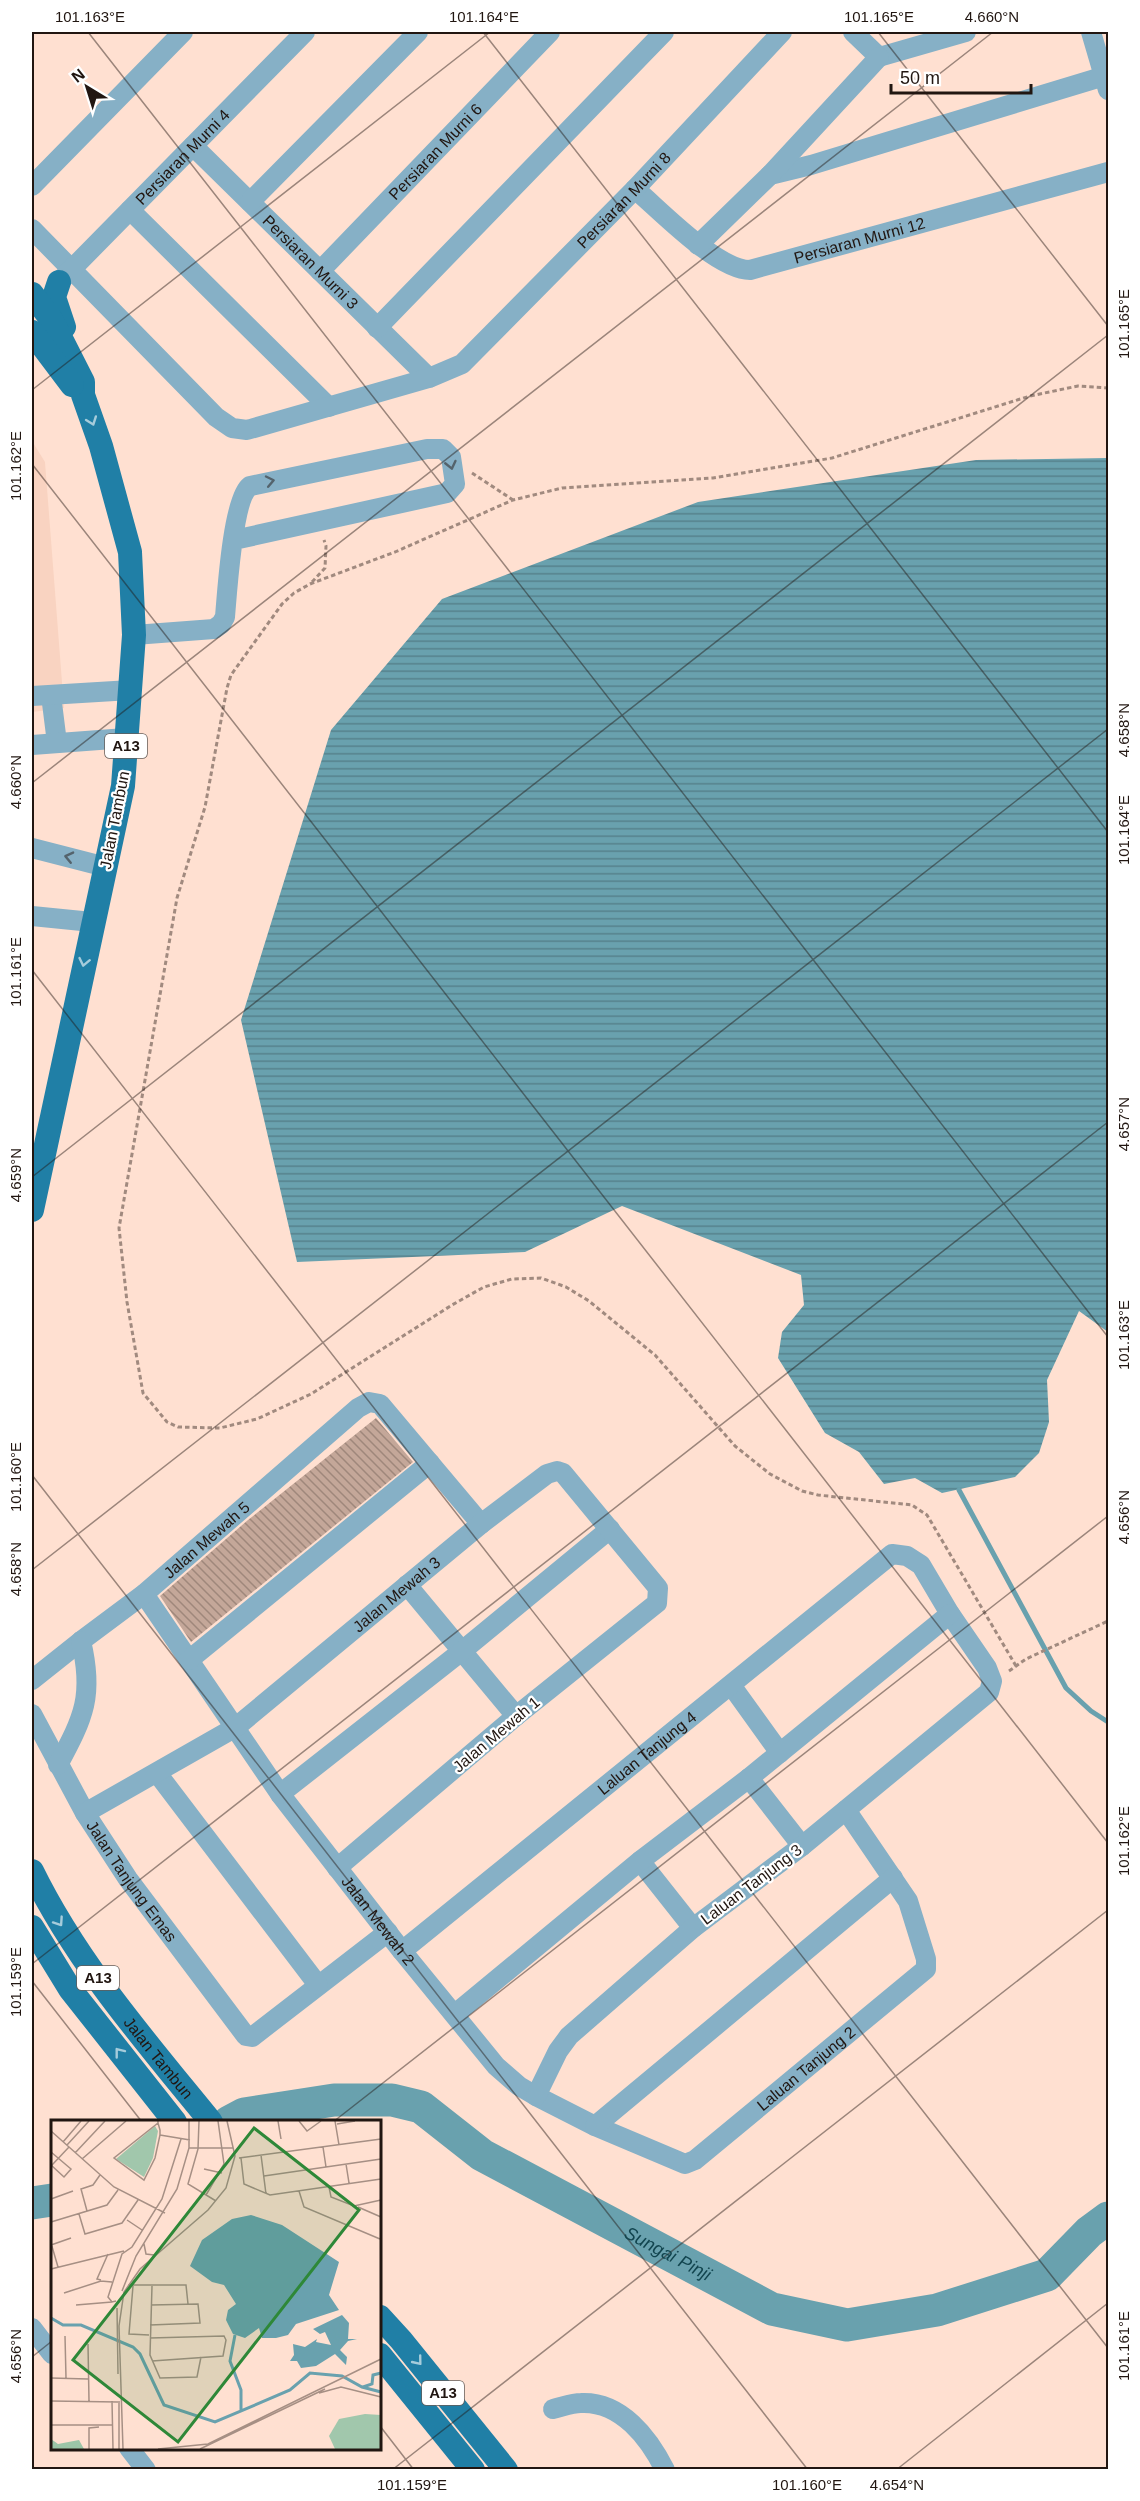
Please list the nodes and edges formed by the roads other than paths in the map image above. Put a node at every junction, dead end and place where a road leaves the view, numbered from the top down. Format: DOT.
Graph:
graph roads {
  1 [pos="183,32"];
  2 [pos="305,32"];
  3 [pos="418,32"];
  4 [pos="550,32"];
  5 [pos="664,32"];
  6 [pos="782,32"];
  7 [pos="853,32"];
  8 [pos="966,32"];
  9 [pos="1091,32"];
  10 [pos="879,57"];
  11 [pos="1107,80"];
  12 [pos="193,146"];
  13 [pos="1108,172"];
  14 [pos="770,175"];
  15 [pos="32,186"];
  16 [pos="635,189"];
  17 [pos="250,202"];
  18 [pos="130,210"];
  19 [pos="32,229"];
  20 [pos="698,245"];
  21 [pos="320,271"];
  22 [pos="66,275"];
  23 [pos="32,279"];
  24 [pos="32,294"];
  25 [pos="377,328"];
  26 [pos="32,332"];
  27 [pos="429,378"];
  28 [pos="81,384"];
  29 [pos="328,407"];
  30 [pos="234,540"];
  31 [pos="134,636"];
  32 [pos="131,690"];
  33 [pos="41,695"];
  34 [pos="126,738"];
  35 [pos="57,743"];
  36 [pos="32,745"];
  37 [pos="32,848"];
  38 [pos="106,867"];
  39 [pos="32,916"];
  40 [pos="92,922"];
  41 [pos="32,1209"];
  42 [pos="430,1463"];
  43 [pos="480,1524"];
  44 [pos="610,1529"];
  45 [pos="407,1585"];
  46 [pos="144,1594"];
  47 [pos="950,1614"];
  48 [pos="81,1641"];
  49 [pos="462,1651"];
  50 [pos="189,1660"];
  51 [pos="32,1680"];
  52 [pos="731,1685"];
  53 [pos="32,1714"];
  54 [pos="516,1716"];
  55 [pos="236,1727"];
  56 [pos="780,1753"];
  57 [pos="58,1765"];
  58 [pos="157,1773"];
  59 [pos="749,1778"];
  60 [pos="280,1794"];
  61 [pos="846,1810"];
  62 [pos="85,1813"];
  63 [pos="802,1846"];
  64 [pos="640,1861"];
  65 [pos="337,1868"];
  66 [pos="32,1871"];
  67 [pos="893,1878"];
  68 [pos="32,1927"];
  69 [pos="693,1928"];
  70 [pos="388,1932"];
  71 [pos="402,1951"];
  72 [pos="318,1985"];
  73 [pos="455,2014"];
  74 [pos="536,2096"];
  75 [pos="174,2120"];
  76 [pos="210,2120"];
  77 [pos="595,2126"];
  78 [pos="685,2164"];
  79 [pos="381,2318"];
  80 [pos="32,2328"];
  81 [pos="51,2353"];
  82 [pos="381,2356"];
  83 [pos="553,2409"];
  84 [pos="131,2450"];
  85 [pos="146,2469"];
  86 [pos="473,2469"];
  87 [pos="506,2469"];
  88 [pos="665,2469"];
  1 -- 15 [label="street"];
  2 -- 12 [label="street, Persiaran Murni 4"];
  3 -- 17 [label="street"];
  4 -- 21 [label="street, Persiaran Murni 6"];
  5 -- 25 [label="street"];
  6 -- 16 [label="street, Persiaran Murni 8"];
  7 -- 10 [label="street"];
  8 -- 10 [label="street"];
  9 -- 11 [label="street"];
  10 -- 14 [label="street"];
  11 -- 14 [label="street"];
  12 -- 17 [label="street, Persiaran Murni 3"];
  12 -- 18 [label="street, Persiaran Murni 4"];
  13 -- 20 [label="street, Persiaran Murni 12"];
  14 -- 20 [label="street"];
  16 -- 20 [label="street, Persiaran Murni 12"];
  16 -- 27 [label="street, Persiaran Murni 8"];
  17 -- 21 [label="street, Persiaran Murni 3"];
  18 -- 22 [label="street, Persiaran Murni 4"];
  18 -- 29 [label="street"];
  19 -- 22 [label="street"];
  21 -- 25 [label="street, Persiaran Murni 3"];
  22 -- 23 [label="main road"];
  22 -- 28 [label="main road"];
  22 -- 29 [label="street"];
  24 -- 28 [label="main road, Jalan Tambun / A13"];
  25 -- 27 [label="street, Persiaran Murni 3"];
  26 -- 28 [label="main road, Jalan Tambun / A13"];
  27 -- 29 [label="street"];
  28 -- 31 [label="main road, Jalan Tambun / A13, one-way"];
  30 -- 30 [label="street, one-way"];
  30 -- 31 [label="street"];
  31 -- 32 [label="main road, Jalan Tambun / A13"];
  32 -- 33 [label="street"];
  32 -- 34 [label="main road, Jalan Tambun / A13"];
  33 -- 35 [label="street"];
  34 -- 35 [label="street"];
  34 -- 38 [label="main road, Jalan Tambun / A13"];
  35 -- 36 [label="street"];
  38 -- 37 [label="street, one-way"];
  38 -- 40 [label="main road, Jalan Tambun / A13"];
  39 -- 40 [label="street"];
  40 -- 41 [label="main road, Jalan Tambun / A13, one-way"];
  42 -- 43 [label="street"];
  42 -- 46 [label="street, Jalan Mewah 5"];
  42 -- 50 [label="street"];
  43 -- 44 [label="street, Jalan Mewah 3"];
  43 -- 45 [label="street, Jalan Mewah 3"];
  44 -- 49 [label="street"];
  44 -- 54 [label="street, Jalan Mewah 1"];
  45 -- 49 [label="street"];
  45 -- 55 [label="street, Jalan Mewah 3"];
  46 -- 48 [label="street, Jalan Mewah 5"];
  46 -- 50 [label="street, Jalan Mewah 2"];
  47 -- 52 [label="street, Laluan Tanjung 4"];
  47 -- 56 [label="street"];
  47 -- 61 [label="street, Laluan Tanjung 3"];
  48 -- 51 [label="street, Jalan Mewah 5"];
  48 -- 57 [label="street"];
  49 -- 54 [label="street"];
  49 -- 60 [label="street"];
  50 -- 55 [label="street, Jalan Mewah 2"];
  52 -- 56 [label="street"];
  52 -- 71 [label="street, Laluan Tanjung 4"];
  53 -- 57 [label="street, Jalan Tanjung Emas"];
  54 -- 65 [label="street, Jalan Mewah 1"];
  55 -- 58 [label="street, Jalan Mewah 3"];
  55 -- 60 [label="street, Jalan Mewah 2"];
  56 -- 59 [label="street"];
  57 -- 62 [label="street, Jalan Tanjung Emas"];
  58 -- 62 [label="street, Jalan Mewah 3"];
  58 -- 72 [label="street"];
  59 -- 63 [label="street"];
  59 -- 64 [label="street"];
  60 -- 65 [label="street, Jalan Mewah 2"];
  61 -- 63 [label="street, Laluan Tanjung 3"];
  61 -- 67 [label="street"];
  62 -- 72 [label="street, Jalan Tanjung Emas"];
  63 -- 69 [label="street, Laluan Tanjung 3"];
  64 -- 69 [label="street"];
  64 -- 73 [label="street"];
  65 -- 70 [label="street, Jalan Mewah 2"];
  66 -- 76 [label="main road, Jalan Tambun / A13, one-way"];
  67 -- 77 [label="street"];
  67 -- 78 [label="street, Laluan Tanjung 2"];
  75 -- 68 [label="main road, Jalan Tambun / A13, one-way"];
  69 -- 74 [label="street, Laluan Tanjung 3"];
  70 -- 71 [label="street, Jalan Mewah 2"];
  70 -- 72 [label="street"];
  71 -- 73 [label="street, Jalan Mewah 2"];
  73 -- 74 [label="street, Jalan Mewah 2"];
  74 -- 77 [label="street, Jalan Mewah 2"];
  77 -- 78 [label="street, Jalan Mewah 2"];
  79 -- 87 [label="main road, A13, one-way"];
  80 -- 81 [label="street"];
  82 -- 86 [label="main road, A13"];
  83 -- 88 [label="street"];
  84 -- 85 [label="street"];
}
